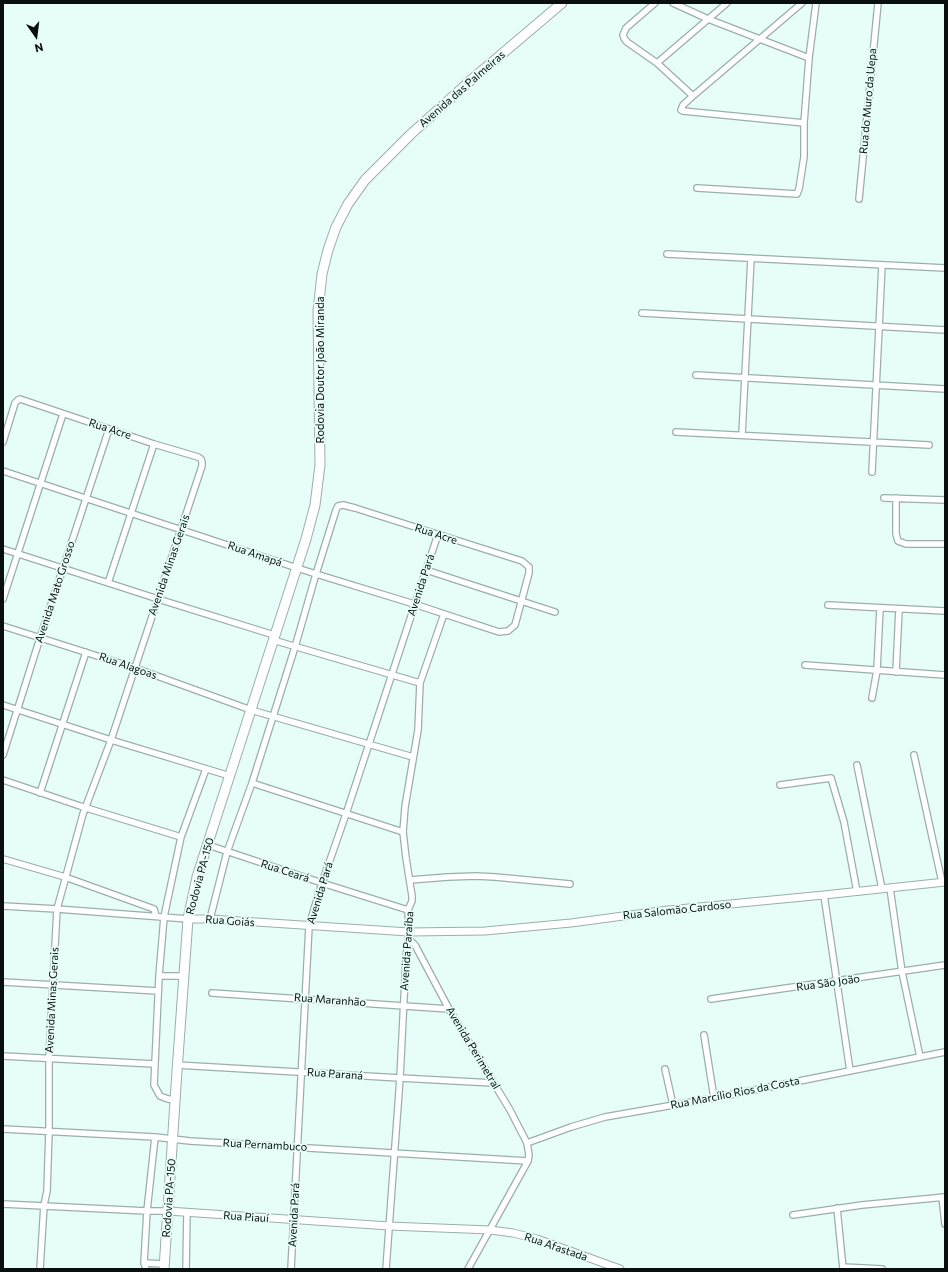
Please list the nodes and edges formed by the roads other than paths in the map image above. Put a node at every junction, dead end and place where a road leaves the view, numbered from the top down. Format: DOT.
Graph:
graph roads {
  1 [pos="562,3"];
  2 [pos="655,3"];
  3 [pos="673,3"];
  4 [pos="727,3"];
  5 [pos="802,3"];
  6 [pos="816,3"];
  7 [pos="878,3"];
  8 [pos="708,19"];
  9 [pos="760,38"];
  10 [pos="809,58"];
  11 [pos="657,63"];
  12 [pos="693,96"];
  13 [pos="804,123"];
  14 [pos="365,180"];
  15 [pos="697,188"];
  16 [pos="859,199"];
  17 [pos="667,254"];
  18 [pos="752,258"];
  19 [pos="882,265"];
  20 [pos="945,268"];
  21 [pos="642,313"];
  22 [pos="748,319"];
  23 [pos="879,326"];
  24 [pos="945,330"];
  25 [pos="696,375"];
  26 [pos="745,378"];
  27 [pos="876,385"];
  28 [pos="945,389"];
  29 [pos="62,414"];
  30 [pos="109,429"];
  31 [pos="676,432"];
  32 [pos="742,436"];
  33 [pos="3,442"];
  34 [pos="873,442"];
  35 [pos="154,444"];
  36 [pos="929,445"];
  37 [pos="202,462"];
  38 [pos="3,471"];
  39 [pos="872,472"];
  40 [pos="40,483"];
  41 [pos="87,498"];
  42 [pos="884,498"];
  43 [pos="896,498"];
  44 [pos="945,500"];
  45 [pos="132,513"];
  46 [pos="181,529"];
  47 [pos="438,534"];
  48 [pos="945,544"];
  49 [pos="3,549"];
  50 [pos="17,554"];
  51 [pos="297,568"];
  52 [pos="63,569"];
  53 [pos="426,570"];
  54 [pos="316,574"];
  55 [pos="108,583"];
  56 [pos="3,599"];
  57 [pos="158,599"];
  58 [pos="522,601"];
  59 [pos="414,604"];
  60 [pos="828,605"];
  61 [pos="880,608"];
  62 [pos="899,609"];
  63 [pos="945,611"];
  64 [pos="555,612"];
  65 [pos="444,614"];
  66 [pos="3,626"];
  67 [pos="40,638"];
  68 [pos="274,638"];
  69 [pos="295,647"];
  70 [pos="86,652"];
  71 [pos="805,665"];
  72 [pos="135,668"];
  73 [pos="877,670"];
  74 [pos="896,672"];
  75 [pos="391,674"];
  76 [pos="945,675"];
  77 [pos="420,683"];
  78 [pos="872,698"];
  79 [pos="3,705"];
  80 [pos="18,709"];
  81 [pos="251,710"];
  82 [pos="272,716"];
  83 [pos="62,724"];
  84 [pos="111,740"];
  85 [pos="369,744"];
  86 [pos="3,755"];
  87 [pos="914,755"];
  88 [pos="413,757"];
  89 [pos="857,765"];
  90 [pos="206,769"];
  91 [pos="230,776"];
  92 [pos="3,780"];
  93 [pos="252,783"];
  94 [pos="780,785"];
  95 [pos="40,793"];
  96 [pos="86,807"];
  97 [pos="346,814"];
  98 [pos="404,832"];
  99 [pos="181,836"];
  100 [pos="208,845"];
  101 [pos="227,852"];
  102 [pos="3,859"];
  103 [pos="65,877"];
  104 [pos="410,880"];
  105 [pos="943,882"];
  106 [pos="322,883"];
  107 [pos="570,884"];
  108 [pos="890,888"];
  109 [pos="882,889"];
  110 [pos="857,892"];
  111 [pos="824,895"];
  112 [pos="3,906"];
  113 [pos="57,909"];
  114 [pos="408,910"];
  115 [pos="156,916"];
  116 [pos="164,917"];
  117 [pos="188,918"];
  118 [pos="210,919"];
  119 [pos="309,926"];
  120 [pos="409,936"];
  121 [pos="945,965"];
  122 [pos="902,972"];
  123 [pos="159,976"];
  124 [pos="183,976"];
  125 [pos="3,982"];
  126 [pos="836,982"];
  127 [pos="52,984"];
  128 [pos="158,991"];
  129 [pos="212,993"];
  130 [pos="305,999"];
  131 [pos="711,999"];
  132 [pos="404,1005"];
  133 [pos="449,1009"];
  134 [pos="704,1035"];
  135 [pos="945,1052"];
  136 [pos="3,1056"];
  137 [pos="920,1057"];
  138 [pos="49,1058"];
  139 [pos="154,1064"];
  140 [pos="177,1064"];
  141 [pos="665,1069"];
  142 [pos="850,1071"];
  143 [pos="302,1072"];
  144 [pos="400,1078"];
  145 [pos="493,1083"];
  146 [pos="714,1098"];
  147 [pos="175,1100"];
  148 [pos="673,1106"];
  149 [pos="3,1128"];
  150 [pos="49,1131"];
  151 [pos="155,1136"];
  152 [pos="173,1138"];
  153 [pos="527,1143"];
  154 [pos="298,1147"];
  155 [pos="395,1152"];
  156 [pos="528,1161"];
  157 [pos="943,1197"];
  158 [pos="3,1204"];
  159 [pos="44,1205"];
  160 [pos="837,1208"];
  161 [pos="147,1211"];
  162 [pos="168,1211"];
  163 [pos="187,1212"];
  164 [pos="793,1214"];
  165 [pos="294,1220"];
  166 [pos="945,1224"];
  167 [pos="389,1226"];
  168 [pos="490,1230"];
  169 [pos="145,1266"];
  170 [pos="165,1267"];
  171 [pos="843,1268"];
  172 [pos="40,1269"];
  173 [pos="186,1269"];
  174 [pos="291,1269"];
  175 [pos="386,1269"];
  176 [pos="468,1269"];
  177 [pos="620,1269"];
  178 [pos="882,1269"];
  1 -- 14 [label="highway, Avenida das Palmeiras"];
  2 -- 11 [label="street"];
  3 -- 8 [label="street"];
  4 -- 8 [label="street"];
  5 -- 9 [label="street"];
  6 -- 10 [label="street"];
  7 -- 16 [label="street, Rua do Muro da Uepa"];
  8 -- 9 [label="street"];
  8 -- 11 [label="street"];
  9 -- 10 [label="street"];
  9 -- 12 [label="street"];
  10 -- 13 [label="street"];
  11 -- 12 [label="street"];
  12 -- 13 [label="street"];
  13 -- 15 [label="street"];
  14 -- 51 [label="highway, Rodovia Doutor João Miranda"];
  17 -- 18 [label="street"];
  18 -- 19 [label="street"];
  18 -- 22 [label="street"];
  19 -- 20 [label="street"];
  19 -- 23 [label="street"];
  21 -- 22 [label="street"];
  22 -- 23 [label="street"];
  22 -- 26 [label="street"];
  23 -- 24 [label="street"];
  23 -- 27 [label="street"];
  25 -- 26 [label="street"];
  26 -- 27 [label="street"];
  26 -- 32 [label="street"];
  27 -- 28 [label="street"];
  27 -- 34 [label="street"];
  29 -- 30 [label="street, Rua Acre"];
  29 -- 33 [label="street, Rua Acre"];
  29 -- 40 [label="street"];
  30 -- 35 [label="street, Rua Acre"];
  30 -- 41 [label="street, Avenida Mato Grosso"];
  31 -- 32 [label="street"];
  32 -- 34 [label="street"];
  34 -- 36 [label="street"];
  34 -- 39 [label="street"];
  35 -- 37 [label="street, Rua Acre"];
  35 -- 45 [label="street"];
  37 -- 46 [label="street, Avenida Minas Gerais"];
  38 -- 40 [label="street, Rua Amapá"];
  40 -- 41 [label="street, Rua Amapá"];
  40 -- 50 [label="street"];
  41 -- 45 [label="street, Rua Amapá"];
  41 -- 52 [label="street, Avenida Mato Grosso"];
  42 -- 43 [label="street"];
  43 -- 44 [label="street"];
  43 -- 48 [label="street"];
  45 -- 46 [label="street, Rua Amapá"];
  45 -- 55 [label="street"];
  46 -- 51 [label="street, Rua Amapá"];
  46 -- 57 [label="street, Avenida Minas Gerais"];
  47 -- 53 [label="street, Avenida Pará"];
  47 -- 54 [label="street, Rua Acre"];
  47 -- 58 [label="street, Rua Acre"];
  49 -- 50 [label="street"];
  50 -- 52 [label="street"];
  50 -- 56 [label="street"];
  51 -- 54 [label="street, Rua Amapá"];
  51 -- 68 [label="highway, Rodovia PA-150"];
  52 -- 55 [label="street"];
  52 -- 67 [label="street, Avenida Mato Grosso"];
  53 -- 58 [label="street"];
  53 -- 59 [label="street, Avenida Pará"];
  54 -- 59 [label="street, Rua Amapá"];
  54 -- 69 [label="street"];
  55 -- 57 [label="street"];
  57 -- 68 [label="street"];
  57 -- 72 [label="street, Avenida Minas Gerais"];
  58 -- 64 [label="street"];
  58 -- 65 [label="street, Rua Amapá"];
  59 -- 65 [label="street, Rua Amapá"];
  59 -- 75 [label="street, Avenida Pará"];
  60 -- 61 [label="street"];
  61 -- 62 [label="street"];
  61 -- 73 [label="street"];
  62 -- 63 [label="street"];
  62 -- 74 [label="street"];
  65 -- 77 [label="street, Avenida Paraíba"];
  66 -- 67 [label="street, Rua Alagoas"];
  67 -- 70 [label="street, Rua Alagoas"];
  67 -- 80 [label="street, Avenida Mato Grosso"];
  68 -- 69 [label="street"];
  68 -- 81 [label="highway, Rodovia PA-150"];
  69 -- 75 [label="street"];
  69 -- 82 [label="street"];
  70 -- 72 [label="street, Rua Alagoas"];
  70 -- 83 [label="street"];
  71 -- 73 [label="street"];
  72 -- 81 [label="street, Rua Alagoas"];
  72 -- 84 [label="street"];
  73 -- 74 [label="street"];
  73 -- 78 [label="street"];
  74 -- 76 [label="street"];
  75 -- 77 [label="street"];
  75 -- 85 [label="street, Avenida Pará"];
  77 -- 88 [label="street, Avenida Paraíba"];
  79 -- 80 [label="street"];
  80 -- 83 [label="street"];
  80 -- 86 [label="street, Avenida Mato Grosso"];
  81 -- 82 [label="street, Rua Alagoas"];
  81 -- 91 [label="highway, Rodovia PA-150"];
  82 -- 85 [label="street"];
  82 -- 93 [label="street"];
  83 -- 84 [label="street"];
  83 -- 95 [label="street"];
  84 -- 90 [label="street"];
  84 -- 96 [label="street, Avenida Minas Gerais"];
  85 -- 88 [label="street"];
  85 -- 97 [label="street, Avenida Pará"];
  87 -- 105 [label="street"];
  88 -- 98 [label="street, Avenida Paraíba"];
  89 -- 109 [label="street"];
  90 -- 91 [label="street"];
  90 -- 99 [label="street"];
  91 -- 100 [label="highway, Rodovia PA-150"];
  92 -- 95 [label="street"];
  93 -- 97 [label="street"];
  93 -- 101 [label="street"];
  94 -- 110 [label="street"];
  95 -- 96 [label="street"];
  96 -- 99 [label="street"];
  96 -- 103 [label="street, Avenida Minas Gerais"];
  97 -- 98 [label="street"];
  97 -- 106 [label="street, Avenida Pará"];
  98 -- 104 [label="street, Avenida Paraíba"];
  99 -- 116 [label="street"];
  100 -- 101 [label="street, Rua Ceará"];
  100 -- 117 [label="highway, Rodovia PA-150"];
  101 -- 106 [label="street, Rua Ceará"];
  101 -- 118 [label="street"];
  102 -- 103 [label="street"];
  103 -- 113 [label="street, Avenida Minas Gerais"];
  103 -- 115 [label="street"];
  104 -- 107 [label="street"];
  104 -- 114 [label="street, Avenida Paraíba"];
  105 -- 108 [label="street, Rua Salomão Cardoso"];
  106 -- 114 [label="street, Rua Ceará"];
  106 -- 119 [label="street, Avenida Pará"];
  108 -- 109 [label="street, Rua Salomão Cardoso"];
  108 -- 122 [label="street"];
  109 -- 110 [label="street, Rua Salomão Cardoso"];
  110 -- 111 [label="street, Rua Salomão Cardoso"];
  111 -- 120 [label="street, Rua Salomão Cardoso"];
  111 -- 126 [label="street"];
  112 -- 113 [label="street, Rua Goiás"];
  113 -- 115 [label="street, Rua Goiás"];
  113 -- 127 [label="street, Avenida Minas Gerais"];
  114 -- 120 [label="street, Avenida Paraíba"];
  115 -- 116 [label="street, Rua Goiás"];
  116 -- 117 [label="street, Rua Goiás"];
  116 -- 123 [label="street"];
  117 -- 118 [label="street, Rua Goiás"];
  117 -- 124 [label="highway, Rodovia PA-150"];
  118 -- 119 [label="street, Rua Goiás"];
  119 -- 120 [label="street, Rua Goiás"];
  119 -- 130 [label="street, Avenida Pará"];
  120 -- 132 [label="street, Avenida Paraíba"];
  120 -- 133 [label="street, Avenida Perimetral"];
  121 -- 122 [label="street, Rua São João"];
  122 -- 126 [label="street, Rua São João"];
  122 -- 137 [label="street"];
  123 -- 124 [label="street"];
  123 -- 128 [label="street"];
  124 -- 140 [label="highway, Rodovia PA-150"];
  125 -- 127 [label="street"];
  126 -- 131 [label="street, Rua São João"];
  126 -- 142 [label="street"];
  127 -- 128 [label="street"];
  127 -- 138 [label="street, Avenida Minas Gerais"];
  128 -- 139 [label="street"];
  129 -- 130 [label="street, Rua Maranhão"];
  130 -- 132 [label="street, Rua Maranhão"];
  130 -- 143 [label="street, Avenida Pará"];
  132 -- 133 [label="street, Rua Maranhão"];
  132 -- 144 [label="street, Avenida Paraíba"];
  133 -- 145 [label="street, Avenida Perimetral"];
  134 -- 146 [label="street"];
  135 -- 137 [label="street, Rua Marcílio Rios da Costa"];
  136 -- 138 [label="street"];
  137 -- 142 [label="street, Rua Marcílio Rios da Costa"];
  138 -- 139 [label="street"];
  138 -- 150 [label="street, Avenida Minas Gerais"];
  139 -- 147 [label="street"];
  140 -- 143 [label="street, Rua Paraná"];
  140 -- 147 [label="highway, Rodovia PA-150"];
  141 -- 148 [label="street"];
  142 -- 146 [label="street, Rua Marcílio Rios da Costa"];
  143 -- 144 [label="street, Rua Paraná"];
  143 -- 154 [label="street, Avenida Pará"];
  144 -- 145 [label="street, Rua Paraná"];
  144 -- 155 [label="street, Avenida Paraíba"];
  145 -- 153 [label="street, Avenida Perimetral"];
  146 -- 148 [label="street, Rua Marcílio Rios da Costa"];
  147 -- 152 [label="highway, Rodovia PA-150"];
  148 -- 153 [label="street, Rua Marcílio Rios da Costa"];
  149 -- 150 [label="street, Rua Pernambuco"];
  150 -- 151 [label="street, Rua Pernambuco"];
  150 -- 159 [label="street, Avenida Minas Gerais"];
  151 -- 152 [label="street, Rua Pernambuco"];
  151 -- 161 [label="street"];
  152 -- 154 [label="street, Rua Pernambuco"];
  152 -- 162 [label="highway, Rodovia PA-150"];
  153 -- 156 [label="street, Avenida Perimetral"];
  154 -- 155 [label="street, Rua Pernambuco"];
  154 -- 165 [label="street, Avenida Pará"];
  155 -- 156 [label="street, Rua Pernambuco"];
  155 -- 167 [label="street, Avenida Paraíba"];
  156 -- 168 [label="street"];
  157 -- 160 [label="street"];
  157 -- 166 [label="street"];
  158 -- 159 [label="street, Rua Piauí"];
  159 -- 161 [label="street, Rua Piauí"];
  159 -- 172 [label="street, Avenida Minas Gerais"];
  160 -- 164 [label="street"];
  160 -- 171 [label="street"];
  161 -- 162 [label="street, Rua Piauí"];
  161 -- 169 [label="street"];
  162 -- 163 [label="street, Rua Piauí"];
  162 -- 170 [label="highway, Rodovia PA-150"];
  163 -- 165 [label="street, Rua Piauí"];
  163 -- 173 [label="street"];
  165 -- 167 [label="street, Rua Piauí"];
  165 -- 174 [label="street, Avenida Pará"];
  167 -- 168 [label="street, Rua Piauí"];
  167 -- 175 [label="street, Avenida Paraíba"];
  168 -- 176 [label="street"];
  168 -- 177 [label="street, Rua Afastada"];
  169 -- 170 [label="street"];
  171 -- 178 [label="street"];
}
